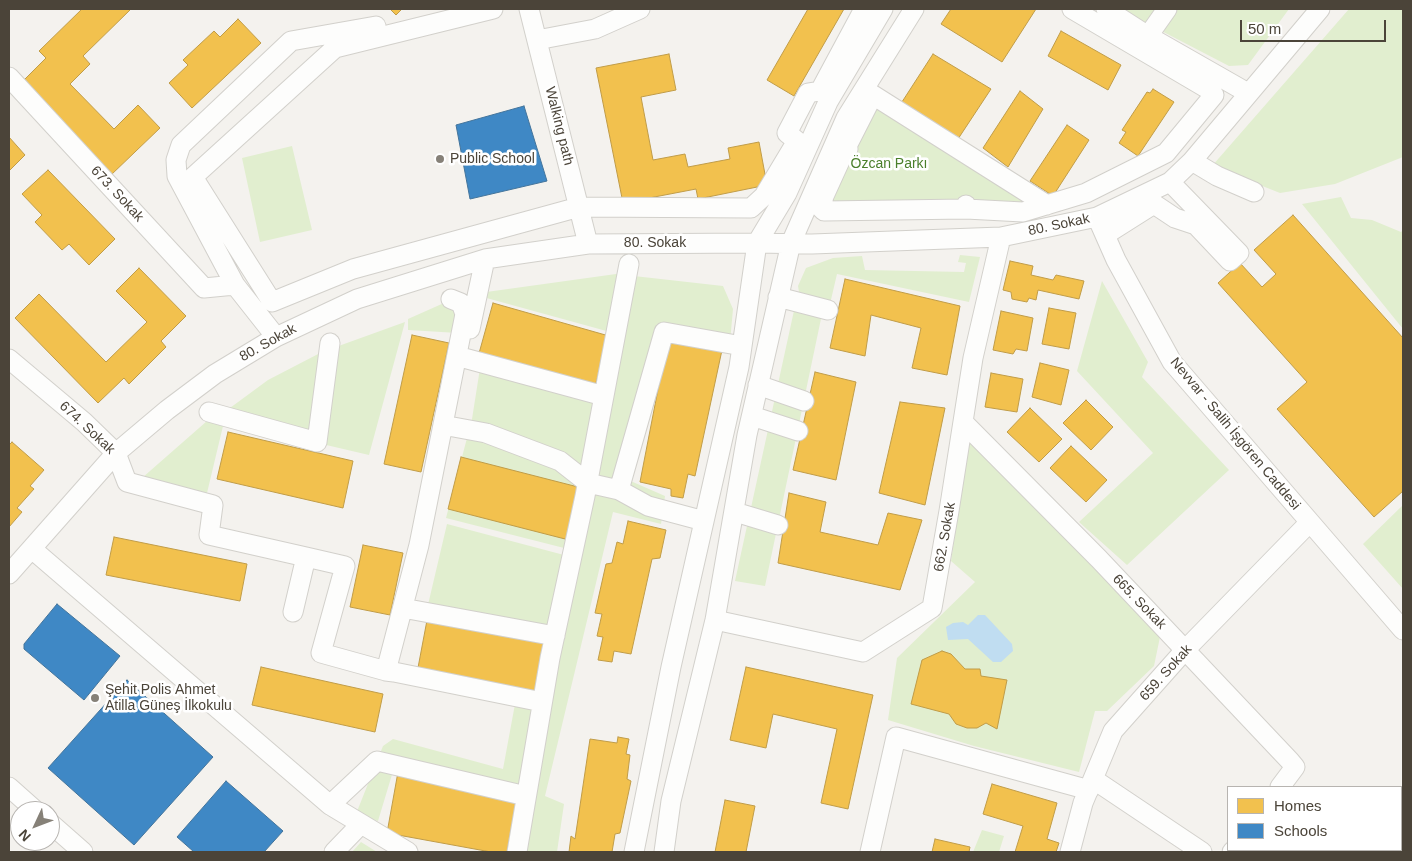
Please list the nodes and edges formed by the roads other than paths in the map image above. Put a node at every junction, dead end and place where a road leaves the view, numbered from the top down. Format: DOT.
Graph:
graph roads {
  1 [pos="440,9"];
  2 [pos="493,9"];
  3 [pos="529,9"];
  4 [pos="640,9"];
  5 [pos="864,9"];
  6 [pos="883,9"];
  7 [pos="914,9"];
  8 [pos="924,9"];
  9 [pos="1072,9"];
  10 [pos="1106,9"];
  11 [pos="1167,9"];
  12 [pos="1320,9"];
  13 [pos="1148,36"];
  14 [pos="537,40"];
  15 [pos="9,77"];
  16 [pos="1248,92"];
  17 [pos="873,95"];
  18 [pos="1192,160"];
  19 [pos="1170,182"];
  20 [pos="1254,192"];
  21 [pos="1047,205"];
  22 [pos="579,207"];
  23 [pos="1098,217"];
  24 [pos="1105,235"];
  25 [pos="1001,237"];
  26 [pos="757,243"];
  27 [pos="791,243"];
  28 [pos="588,244"];
  29 [pos="485,259"];
  30 [pos="629,264"];
  31 [pos="235,285"];
  32 [pos="778,297"];
  33 [pos="451,299"];
  34 [pos="828,310"];
  35 [pos="276,337"];
  36 [pos="330,343"];
  37 [pos="742,346"];
  38 [pos="464,358"];
  39 [pos="9,359"];
  40 [pos="758,385"];
  41 [pos="604,396"];
  42 [pos="804,401"];
  43 [pos="209,412"];
  44 [pos="752,416"];
  45 [pos="963,422"];
  46 [pos="448,426"];
  47 [pos="798,431"];
  48 [pos="116,453"];
  49 [pos="588,483"];
  50 [pos="620,490"];
  51 [pos="735,512"];
  52 [pos="704,521"];
  53 [pos="1309,523"];
  54 [pos="778,525"];
  55 [pos="32,549"];
  56 [pos="306,557"];
  57 [pos="9,574"];
  58 [pos="408,610"];
  59 [pos="293,612"];
  60 [pos="715,620"];
  61 [pos="1403,630"];
  62 [pos="555,636"];
  63 [pos="1185,650"];
  64 [pos="390,671"];
  65 [pos="542,702"];
  66 [pos="1091,784"];
  67 [pos="1281,786"];
  68 [pos="9,787"];
  69 [pos="526,796"];
  70 [pos="25,801"];
  71 [pos="330,805"];
  72 [pos="361,824"];
  73 [pos="60,832"];
  74 [pos="1073,851"];
  75 [pos="83,852"];
  76 [pos="334,852"];
  77 [pos="408,852"];
  78 [pos="517,852"];
  79 [pos="634,852"];
  80 [pos="664,852"];
  81 [pos="870,852"];
  82 [pos="1202,852"];
  1 -- 31 [label="street"];
  2 -- 22 [label="street"];
  3 -- 14 [label="street, Walking path"];
  4 -- 14 [label="street"];
  5 -- 22 [label="street"];
  6 -- 26 [label="street"];
  7 -- 27 [label="street"];
  8 -- 17 [label="street"];
  9 -- 21 [label="street"];
  10 -- 13 [label="street"];
  11 -- 13 [label="street"];
  12 -- 16 [label="street, 80. Sokak"];
  13 -- 16 [label="street"];
  14 -- 22 [label="street, Walking path"];
  15 -- 31 [label="street, 673. Sokak"];
  16 -- 18 [label="street, 80. Sokak"];
  17 -- 21 [label="street"];
  17 -- 21 [label="street"];
  18 -- 19 [label="street, 80. Sokak"];
  18 -- 20 [label="street"];
  19 -- 23 [label="street, 80. Sokak"];
  19 -- 24 [label="street"];
  22 -- 28 [label="street, Walking path"];
  23 -- 24 [label="street, Nevvar - Salih İşgören Caddesi"];
  23 -- 25 [label="street, 80. Sokak"];
  24 -- 53 [label="street, Nevvar - Salih İşgören Caddesi"];
  25 -- 27 [label="street, 80. Sokak"];
  25 -- 45 [label="street, 662. Sokak"];
  26 -- 27 [label="street, 80. Sokak"];
  26 -- 28 [label="street, 80. Sokak"];
  26 -- 37 [label="street"];
  27 -- 32 [label="street"];
  28 -- 29 [label="street, 80. Sokak"];
  29 -- 35 [label="street, 80. Sokak"];
  29 -- 38 [label="street"];
  30 -- 41 [label="street"];
  31 -- 35 [label="street"];
  32 -- 34 [label="street"];
  32 -- 40 [label="street"];
  33 -- 64 [label="street"];
  35 -- 48 [label="street, 80. Sokak"];
  36 -- 43 [label="street"];
  37 -- 50 [label="street"];
  37 -- 52 [label="street"];
  38 -- 41 [label="street"];
  38 -- 46 [label="street"];
  39 -- 48 [label="street, 674. Sokak"];
  40 -- 42 [label="street"];
  40 -- 44 [label="street"];
  41 -- 49 [label="street"];
  44 -- 47 [label="street"];
  44 -- 51 [label="street"];
  45 -- 60 [label="street, 662. Sokak"];
  45 -- 63 [label="street, 665. Sokak"];
  46 -- 49 [label="street"];
  46 -- 58 [label="street"];
  48 -- 55 [label="street, 80. Sokak"];
  48 -- 56 [label="street, 674. Sokak"];
  49 -- 50 [label="street"];
  49 -- 62 [label="street"];
  50 -- 52 [label="street"];
  51 -- 54 [label="street"];
  51 -- 60 [label="street"];
  52 -- 79 [label="street"];
  53 -- 61 [label="street, Nevvar - Salih İşgören Caddesi"];
  53 -- 63 [label="street, 659. Sokak"];
  55 -- 57 [label="street, 80. Sokak"];
  55 -- 71 [label="street"];
  56 -- 59 [label="street"];
  56 -- 64 [label="street"];
  58 -- 62 [label="street"];
  58 -- 64 [label="street"];
  60 -- 80 [label="street"];
  62 -- 65 [label="street"];
  63 -- 66 [label="street, 659. Sokak"];
  63 -- 67 [label="street, 665. Sokak"];
  64 -- 65 [label="street"];
  65 -- 69 [label="street"];
  66 -- 74 [label="street, 659. Sokak"];
  66 -- 81 [label="street"];
  66 -- 82 [label="street"];
  68 -- 70 [label="street"];
  69 -- 71 [label="street"];
  69 -- 78 [label="street"];
  71 -- 72 [label="street"];
  72 -- 76 [label="street"];
  72 -- 77 [label="street"];
  73 -- 75 [label="street"];
}
